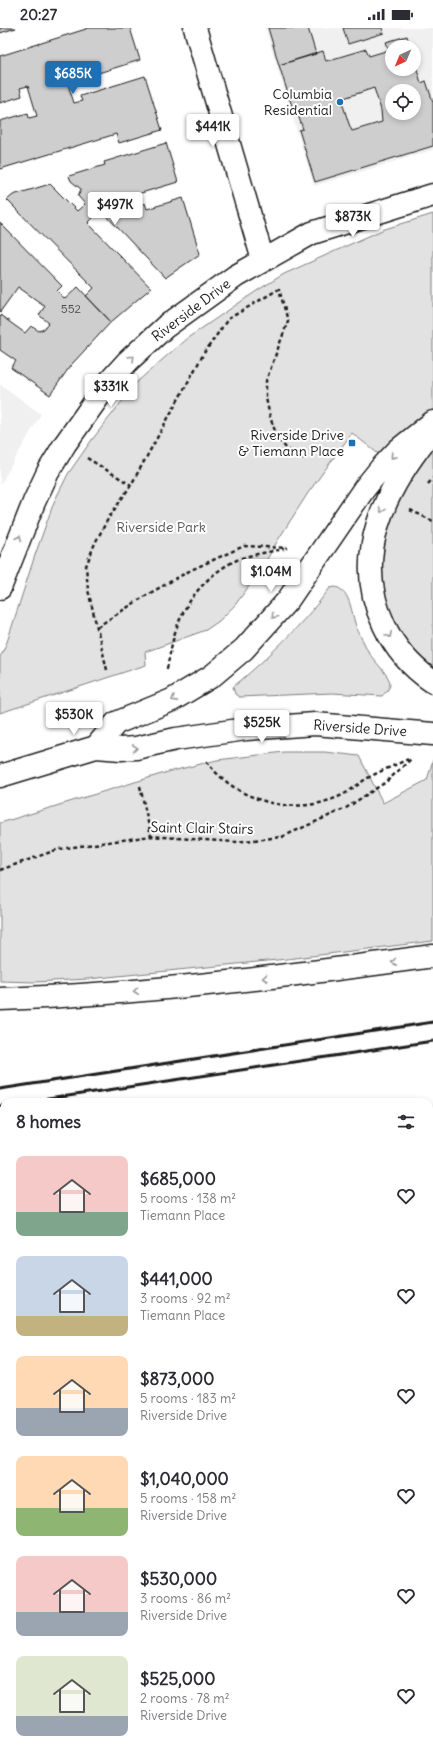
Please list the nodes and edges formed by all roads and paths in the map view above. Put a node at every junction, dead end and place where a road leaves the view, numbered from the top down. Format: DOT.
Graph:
graph roads {
  1 [pos="195,28"];
  2 [pos="433,195"];
  3 [pos="263,260"];
  4 [pos="433,422"];
  5 [pos="433,430"];
  6 [pos="65,444"];
  7 [pos="305,459"];
  8 [pos="131,485"];
  9 [pos="406,508"];
  10 [pos="433,521"];
  11 [pos="0,588"];
  12 [pos="98,627"];
  13 [pos="167,669"];
  14 [pos="107,670"];
  15 [pos="433,682"];
  16 [pos="433,734"];
  17 [pos="96,747"];
  18 [pos="203,757"];
  19 [pos="0,776"];
  20 [pos="140,786"];
  21 [pos="152,836"];
  22 [pos="0,870"];
  23 [pos="433,956"];
  24 [pos="0,999"];
  1 -- 3 [label="main road"];
  2 -- 3 [label="main road, Riverside Drive"];
  6 -- 3 [label="main road, Riverside Drive, one-way"];
  4 -- 17 [label="main road, one-way"];
  5 -- 15 [label="main road, one-way"];
  6 -- 8 [label="path"];
  11 -- 6 [label="main road, Riverside Drive, one-way"];
  7 -- 8 [label="path"];
  8 -- 12 [label="path"];
  9 -- 10 [label="path"];
  12 -- 13 [label="path"];
  12 -- 14 [label="path"];
  17 -- 16 [label="main road, Riverside Drive, one-way"];
  17 -- 19 [label="main road, Riverside Drive"];
  18 -- 21 [label="path, Saint Clair Stairs"];
  20 -- 21 [label="path"];
  21 -- 22 [label="path, Saint Clair Stairs"];
  23 -- 24 [label="main road, one-way"];
}
